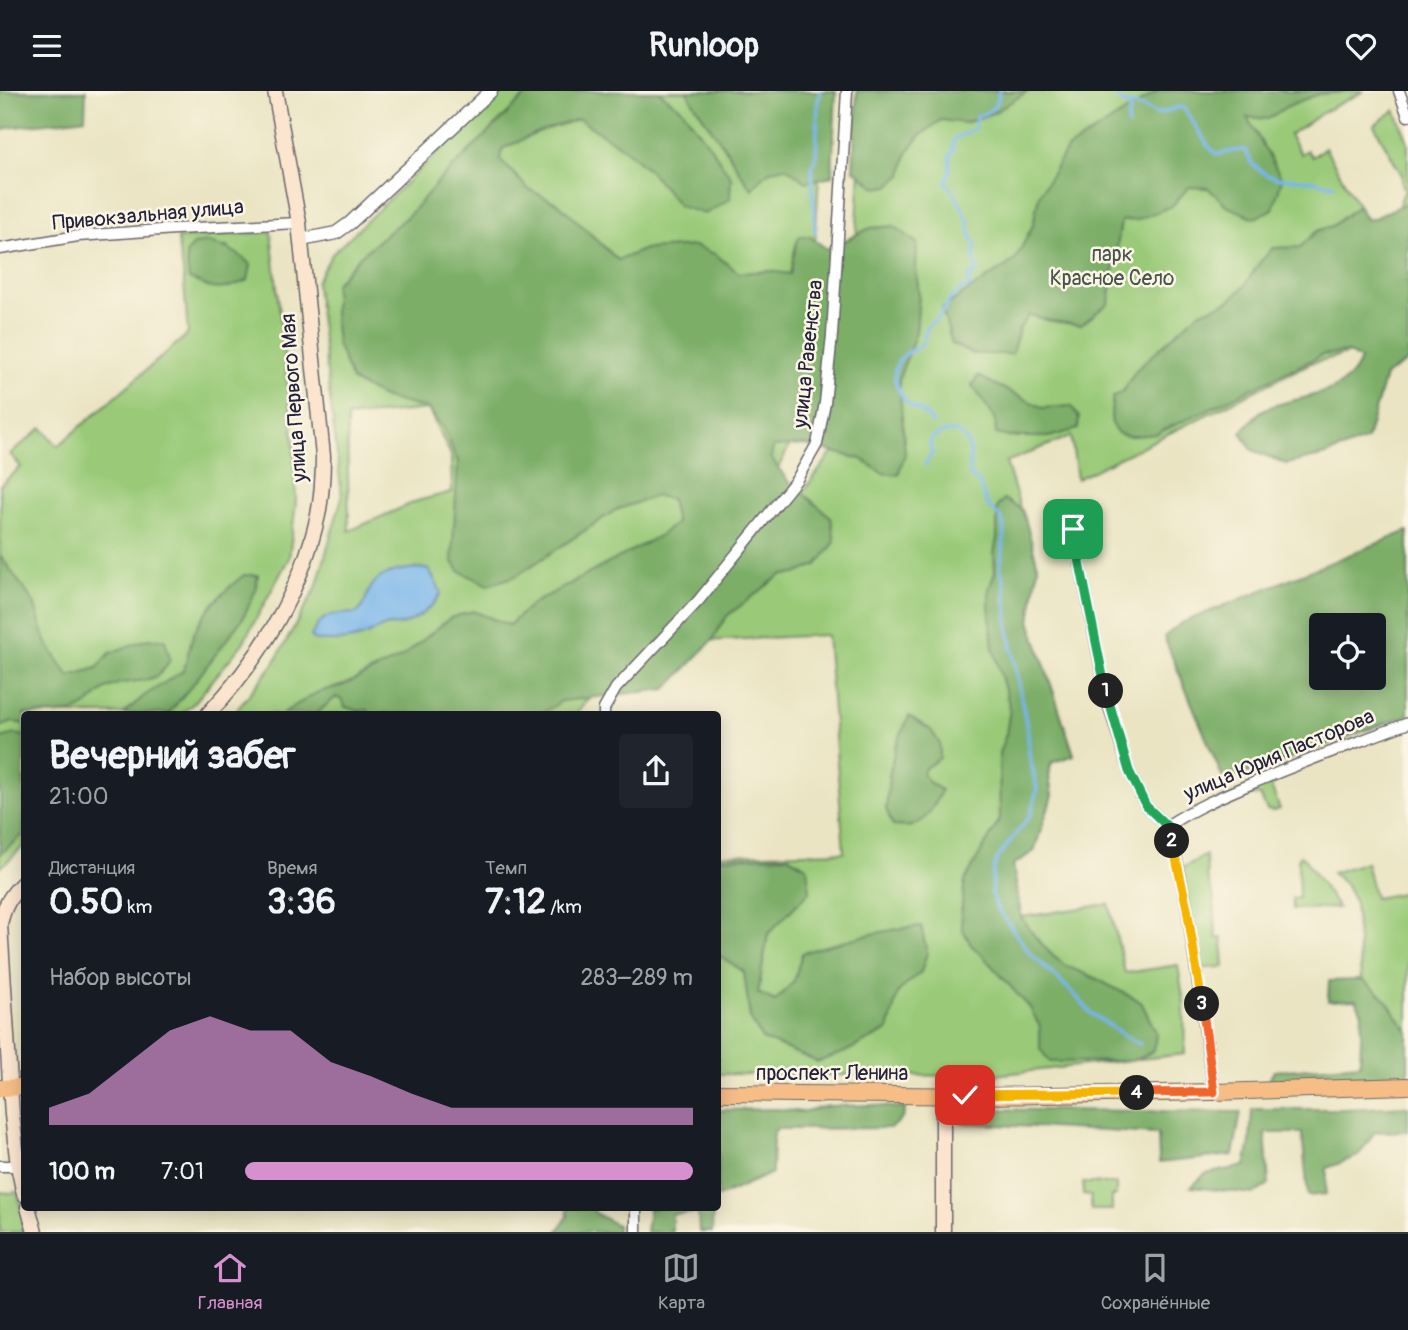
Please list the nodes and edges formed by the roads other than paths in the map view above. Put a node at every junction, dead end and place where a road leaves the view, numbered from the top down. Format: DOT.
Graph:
graph roads {
  1 [pos="275,91"];
  2 [pos="491,91"];
  3 [pos="847,91"];
  4 [pos="1399,91"];
  5 [pos="1408,116"];
  6 [pos="299,223"];
  7 [pos="301,240"];
  8 [pos="0,249"];
  9 [pos="1073,529"];
  10 [pos="211,711"];
  11 [pos="604,711"];
  12 [pos="1408,723"];
  13 [pos="1167,826"];
  14 [pos="21,885"];
  15 [pos="2,908"];
  16 [pos="1408,1086"];
  17 [pos="11,1087"];
  18 [pos="1214,1092"];
  19 [pos="721,1093"];
  20 [pos="943,1095"];
  21 [pos="0,1166"];
  22 [pos="18,1166"];
  23 [pos="21,1180"];
  24 [pos="29,1211"];
  25 [pos="636,1211"];
  26 [pos="35,1232"];
  27 [pos="636,1232"];
  28 [pos="943,1232"];
  1 -- 6 [label="main road, улица Первого Мая"];
  2 -- 7 [label="street"];
  3 -- 11 [label="street, улица Равенства"];
  4 -- 5 [label="street"];
  6 -- 7 [label="main road, улица Первого Мая"];
  6 -- 8 [label="street, Привокзальная улица"];
  7 -- 10 [label="main road, улица Первого Мая"];
  9 -- 13 [label="street"];
  12 -- 13 [label="street, улица Юрия Пасторова"];
  13 -- 18 [label="street"];
  14 -- 15 [label="main road"];
  15 -- 17 [label="main road"];
  16 -- 18 [label="main road, проспект Ленина"];
  17 -- 22 [label="main road"];
  18 -- 20 [label="main road, проспект Ленина"];
  19 -- 20 [label="main road, проспект Ленина"];
  20 -- 28 [label="main road"];
  21 -- 22 [label="street"];
  22 -- 23 [label="main road"];
  24 -- 26 [label="main road"];
  25 -- 27 [label="street"];
}
